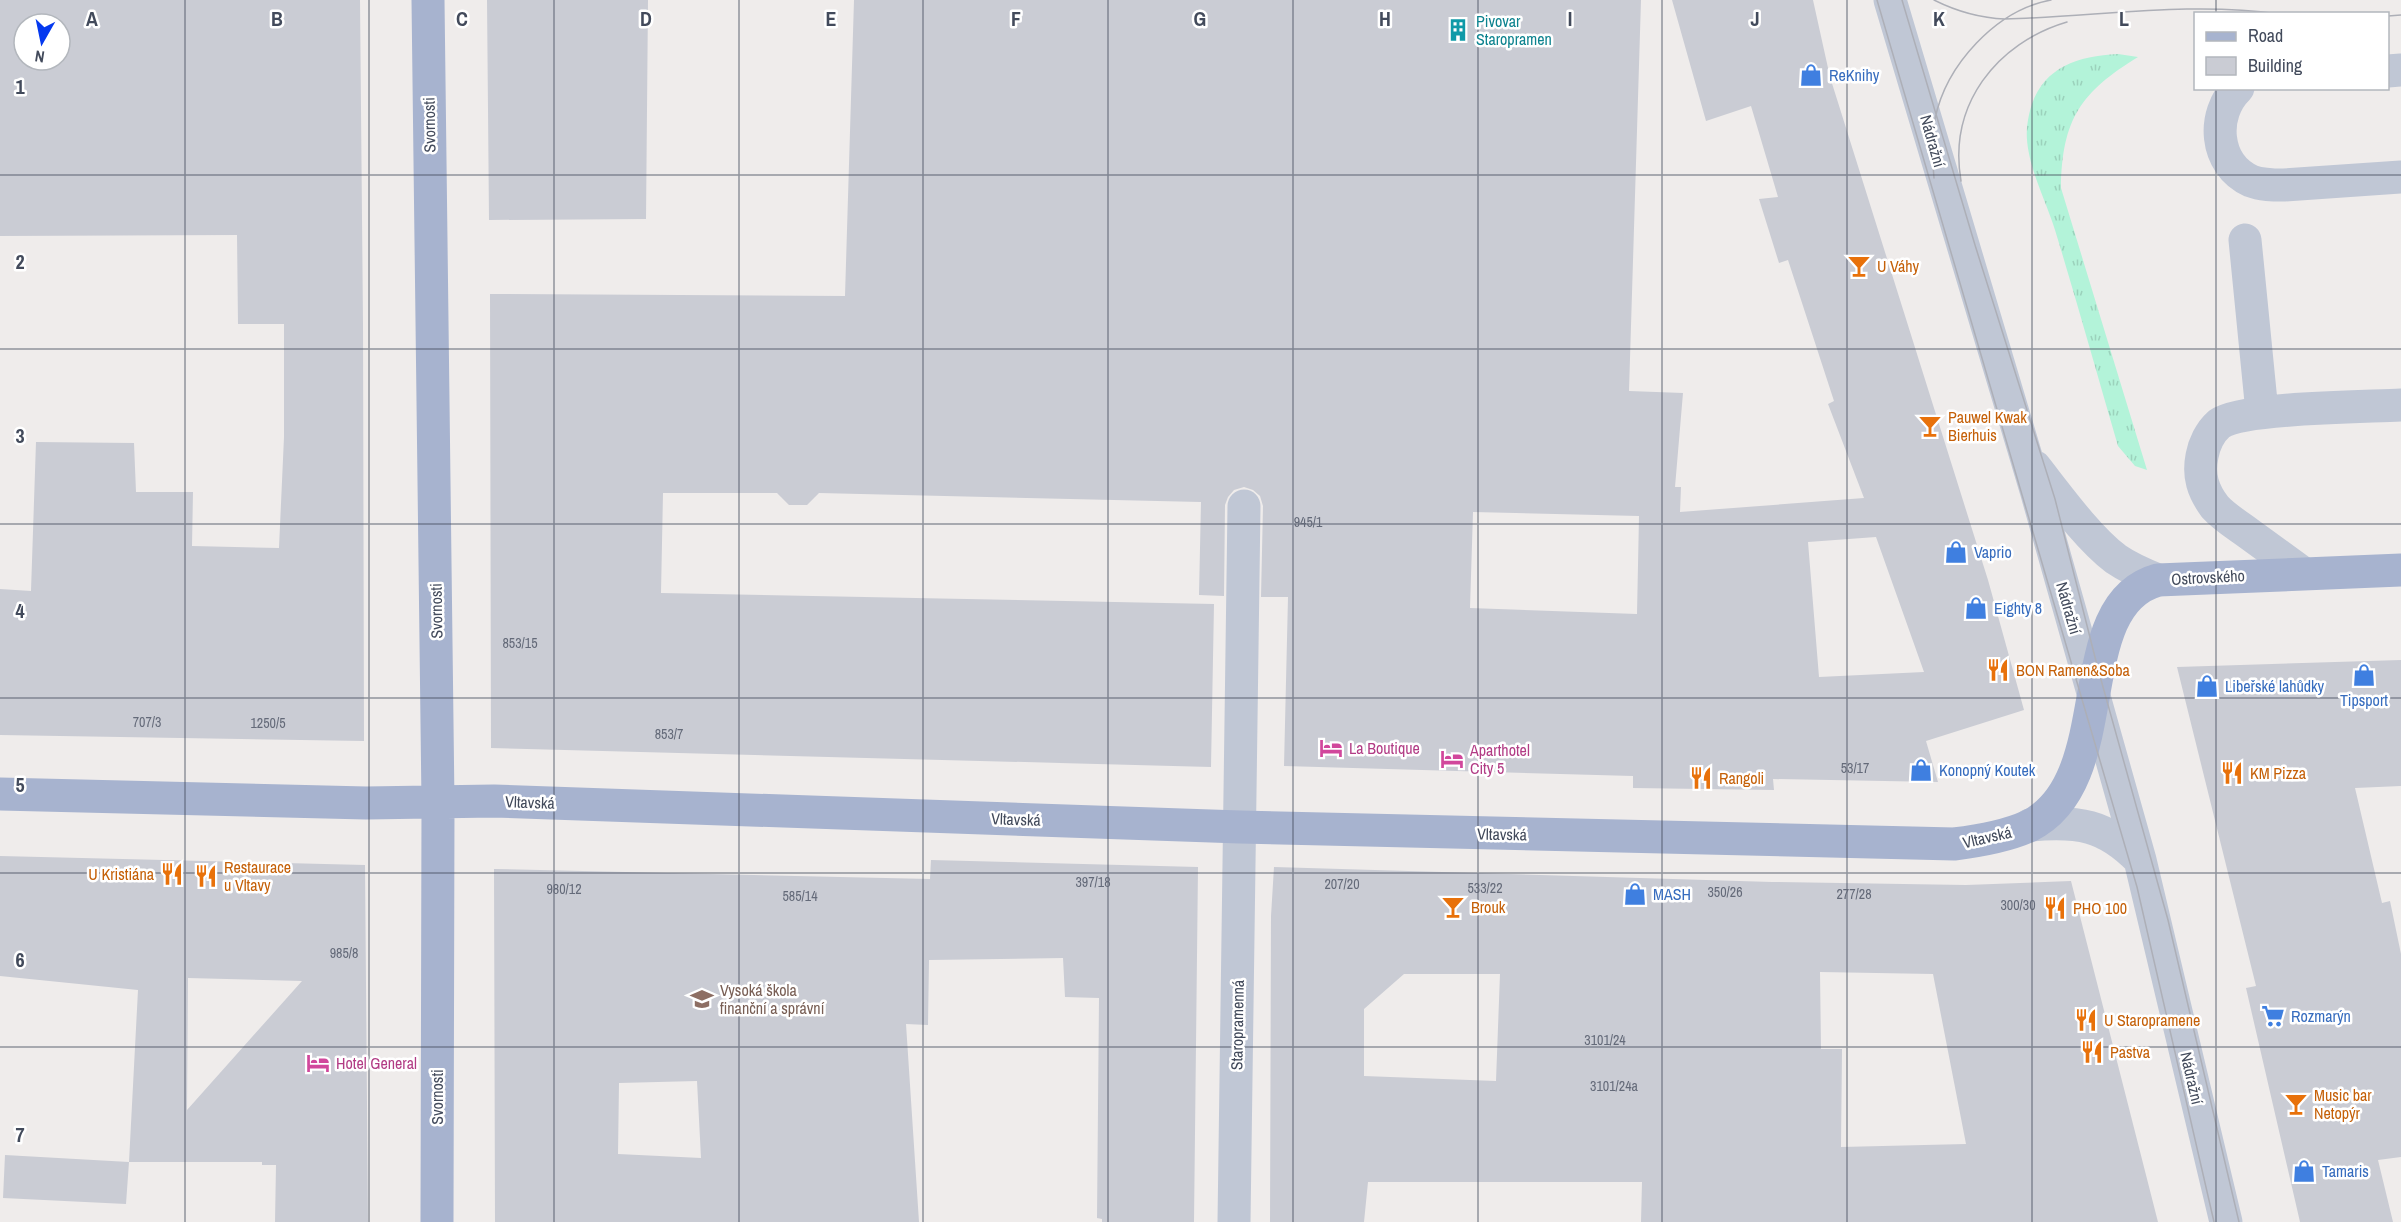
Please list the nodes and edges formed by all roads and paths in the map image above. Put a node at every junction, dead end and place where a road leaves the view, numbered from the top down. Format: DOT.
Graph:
graph roads {
  1 [pos="428,0"];
  2 [pos="1890,0"];
  3 [pos="2236,90"];
  4 [pos="2401,177"];
  5 [pos="2245,240"];
  6 [pos="2401,405"];
  7 [pos="2262,412"];
  8 [pos="2024,452"];
  9 [pos="1244,507"];
  10 [pos="2401,570"];
  11 [pos="2303,573"];
  12 [pos="2158,580"];
  13 [pos="2094,697"];
  14 [pos="0,794"];
  15 [pos="438,802"];
  16 [pos="2030,825"];
  17 [pos="1240,827"];
  18 [pos="2140,860"];
  19 [pos="437,1222"];
  20 [pos="1234,1222"];
  21 [pos="2226,1222"];
  1 -- 15 [label="main road, Svornosti"];
  2 -- 8 [label="street, Nádražní"];
  3 -- 4 [label="street"];
  5 -- 7 [label="street"];
  6 -- 7 [label="street"];
  7 -- 11 [label="street"];
  8 -- 12 [label="street"];
  8 -- 13 [label="street, Nádražní"];
  9 -- 17 [label="street, Staropramenná"];
  10 -- 11 [label="main road, Ostrovského"];
  11 -- 12 [label="main road, Ostrovského"];
  12 -- 13 [label="main road, Ostrovského"];
  13 -- 16 [label="main road, Vltavská"];
  13 -- 18 [label="street, Nádražní"];
  14 -- 15 [label="main road, Vltavská"];
  15 -- 17 [label="main road, Vltavská"];
  15 -- 19 [label="main road, Svornosti"];
  16 -- 17 [label="main road, Vltavská"];
  16 -- 18 [label="street, Vltavská"];
  17 -- 20 [label="street, Staropramenná"];
  18 -- 21 [label="street, Nádražní"];
}
